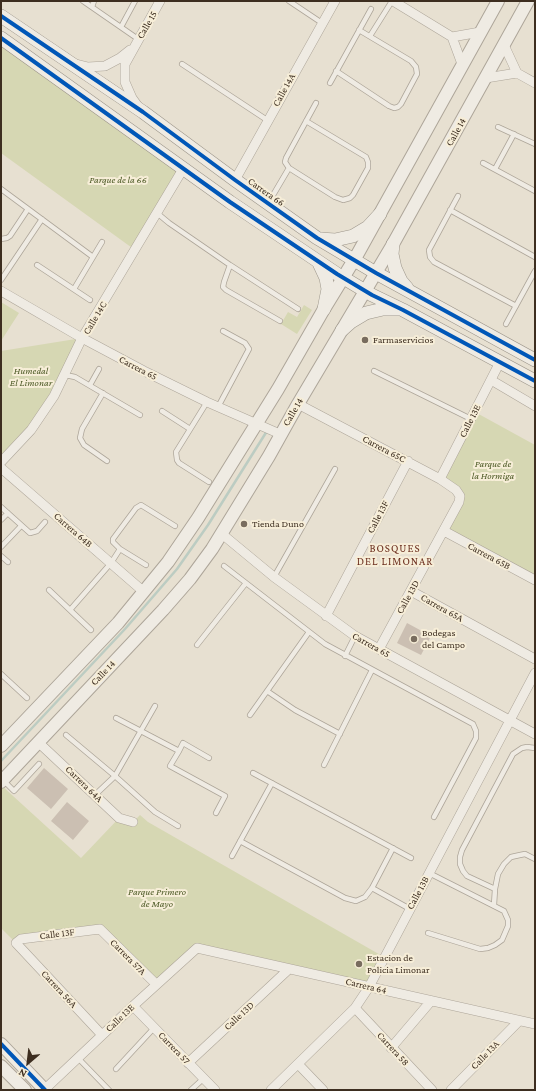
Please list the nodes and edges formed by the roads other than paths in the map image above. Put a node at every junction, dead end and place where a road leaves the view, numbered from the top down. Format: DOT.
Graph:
graph roads {
  1 [pos="83,1"];
  2 [pos="94,1"];
  3 [pos="135,1"];
  4 [pos="160,1"];
  5 [pos="289,1"];
  6 [pos="335,1"];
  7 [pos="393,1"];
  8 [pos="498,1"];
  9 [pos="528,1"];
  10 [pos="92,7"];
  11 [pos="371,9"];
  12 [pos="1,16"];
  13 [pos="322,23"];
  14 [pos="121,27"];
  15 [pos="359,30"];
  16 [pos="480,32"];
  17 [pos="370,36"];
  18 [pos="452,37"];
  19 [pos="1,38"];
  20 [pos="138,39"];
  21 [pos="504,45"];
  22 [pos="133,48"];
  23 [pos="72,63"];
  24 [pos="182,64"];
  25 [pos="462,64"];
  26 [pos="336,71"];
  27 [pos="517,73"];
  28 [pos="486,78"];
  29 [pos="330,83"];
  30 [pos="535,83"];
  31 [pos="316,104"];
  32 [pos="143,112"];
  33 [pos="267,120"];
  34 [pos="306,121"];
  35 [pos="498,127"];
  36 [pos="514,134"];
  37 [pos="535,144"];
  38 [pos="484,163"];
  39 [pos="289,168"];
  40 [pos="183,169"];
  41 [pos="495,169"];
  42 [pos="235,180"];
  43 [pos="1,189"];
  44 [pos="535,191"];
  45 [pos="458,196"];
  46 [pos="269,204"];
  47 [pos="28,210"];
  48 [pos="450,210"];
  49 [pos="157,213"];
  50 [pos="380,214"];
  51 [pos="42,219"];
  52 [pos="317,238"];
  53 [pos="1,239"];
  54 [pos="102,242"];
  55 [pos="393,244"];
  56 [pos="535,256"];
  57 [pos="93,257"];
  58 [pos="317,260"];
  59 [pos="354,260"];
  60 [pos="37,265"];
  61 [pos="230,265"];
  62 [pos="535,271"];
  63 [pos="376,273"];
  64 [pos="342,278"];
  65 [pos="1,280"];
  66 [pos="74,289"];
  67 [pos="1,291"];
  68 [pos="364,291"];
  69 [pos="415,294"];
  70 [pos="90,300"];
  71 [pos="516,306"];
  72 [pos="298,309"];
  73 [pos="324,309"];
  74 [pos="403,310"];
  75 [pos="280,320"];
  76 [pos="506,324"];
  77 [pos="342,330"];
  78 [pos="223,331"];
  79 [pos="485,332"];
  80 [pos="82,338"];
  81 [pos="476,349"];
  82 [pos="534,358"];
  83 [pos="500,362"];
  84 [pos="99,369"];
  85 [pos="374,371"];
  86 [pos="65,375"];
  87 [pos="491,380"];
  88 [pos="535,381"];
  89 [pos="90,386"];
  90 [pos="102,393"];
  91 [pos="207,402"];
  92 [pos="298,404"];
  93 [pos="535,406"];
  94 [pos="218,407"];
  95 [pos="162,412"];
  96 [pos="140,414"];
  97 [pos="471,419"];
  98 [pos="255,424"];
  99 [pos="190,429"];
  100 [pos="280,434"];
  101 [pos="107,461"];
  102 [pos="408,461"];
  103 [pos="1,462"];
  104 [pos="1,468"];
  105 [pos="335,469"];
  106 [pos="440,479"];
  107 [pos="209,482"];
  108 [pos="459,502"];
  109 [pos="1,507"];
  110 [pos="8,513"];
  111 [pos="1,520"];
  112 [pos="45,522"];
  113 [pos="21,526"];
  114 [pos="175,526"];
  115 [pos="444,531"];
  116 [pos="222,534"];
  117 [pos="1,547"];
  118 [pos="120,548"];
  119 [pos="1,556"];
  120 [pos="8,562"];
  121 [pos="111,563"];
  122 [pos="146,565"];
  123 [pos="224,566"];
  124 [pos="274,577"];
  125 [pos="535,580"];
  126 [pos="246,583"];
  127 [pos="49,590"];
  128 [pos="411,591"];
  129 [pos="144,592"];
  130 [pos="70,610"];
  131 [pos="326,616"];
  132 [pos="91,630"];
  133 [pos="309,632"];
  134 [pos="355,636"];
  135 [pos="196,646"];
  136 [pos="379,649"];
  137 [pos="345,656"];
  138 [pos="535,659"];
  139 [pos="372,670"];
  140 [pos="535,673"];
  141 [pos="1,674"];
  142 [pos="6,678"];
  143 [pos="1,684"];
  144 [pos="267,691"];
  145 [pos="27,698"];
  146 [pos="156,706"];
  147 [pos="250,716"];
  148 [pos="116,718"];
  149 [pos="510,720"];
  150 [pos="142,731"];
  151 [pos="340,734"];
  152 [pos="535,734"];
  153 [pos="66,736"];
  154 [pos="38,742"];
  155 [pos="1,746"];
  156 [pos="535,748"];
  157 [pos="179,751"];
  158 [pos="209,758"];
  159 [pos="39,764"];
  160 [pos="324,765"];
  161 [pos="253,773"];
  162 [pos="116,776"];
  163 [pos="2,781"];
  164 [pos="272,784"];
  165 [pos="96,795"];
  166 [pos="216,813"];
  167 [pos="434,816"];
  168 [pos="133,822"];
  169 [pos="178,826"];
  170 [pos="240,841"];
  171 [pos="393,848"];
  172 [pos="232,856"];
  173 [pos="411,858"];
  174 [pos="535,859"];
  175 [pos="429,873"];
  176 [pos="372,888"];
  177 [pos="495,889"];
  178 [pos="494,905"];
  179 [pos="410,909"];
  180 [pos="100,929"];
  181 [pos="428,933"];
  182 [pos="16,943"];
  183 [pos="197,948"];
  184 [pos="289,969"];
  185 [pos="156,984"];
  186 [pos="369,987"];
  187 [pos="431,1001"];
  188 [pos="133,1006"];
  189 [pos="355,1008"];
  190 [pos="519,1021"];
  191 [pos="535,1024"];
  192 [pos="154,1028"];
  193 [pos="102,1035"];
  194 [pos="1,1044"];
  195 [pos="391,1048"];
  196 [pos="78,1058"];
  197 [pos="188,1063"];
  198 [pos="298,1064"];
  199 [pos="1,1066"];
  200 [pos="116,1069"];
  201 [pos="204,1079"];
  202 [pos="25,1090"];
  203 [pos="45,1090"];
  204 [pos="109,1090"];
  205 [pos="191,1090"];
  206 [pos="214,1090"];
  207 [pos="271,1090"];
  208 [pos="323,1090"];
  209 [pos="432,1090"];
  210 [pos="452,1090"];
  1 -- 10 [label="lane"];
  2 -- 10 [label="lane"];
  3 -- 14 [label="lane"];
  4 -- 20 [label="street, Calle 15"];
  5 -- 13 [label="lane"];
  6 -- 13 [label="street, Calle 14A"];
  7 -- 17 [label="lane"];
  7 -- 18 [label="street"];
  8 -- 16 [label="street"];
  9 -- 21 [label="street, Calle 14"];
  10 -- 14 [label="lane"];
  11 -- 15 [label="lane"];
  12 -- 23 [label="main road, Carrera 66"];
  13 -- 33 [label="street, Calle 14A"];
  14 -- 20 [label="lane"];
  15 -- 17 [label="lane"];
  15 -- 26 [label="lane"];
  16 -- 18 [label="street"];
  16 -- 25 [label="street"];
  17 -- 26 [label="lane"];
  18 -- 25 [label="street"];
  19 -- 40 [label="main road"];
  20 -- 22 [label="street, Calle 15"];
  21 -- 27 [label="street"];
  21 -- 28 [label="street, Calle 14"];
  22 -- 23 [label="street, Calle 15"];
  22 -- 32 [label="street, Calle 15"];
  23 -- 32 [label="main road, Carrera 66"];
  24 -- 33 [label="lane"];
  25 -- 50 [label="street"];
  26 -- 29 [label="lane"];
  27 -- 28 [label="street"];
  27 -- 30 [label="street"];
  28 -- 55 [label="street, Calle 14"];
  31 -- 34 [label="lane"];
  32 -- 42 [label="main road, Carrera 66"];
  33 -- 42 [label="street, Calle 14A"];
  34 -- 39 [label="lane"];
  34 -- 39 [label="lane"];
  35 -- 36 [label="lane"];
  36 -- 37 [label="lane"];
  36 -- 41 [label="lane"];
  38 -- 41 [label="lane"];
  39 -- 46 [label="lane"];
  40 -- 49 [label="street, Calle 14C"];
  40 -- 58 [label="main road"];
  41 -- 44 [label="lane"];
  42 -- 46 [label="main road, Carrera 66"];
  43 -- 47 [label="lane"];
  45 -- 48 [label="lane"];
  46 -- 52 [label="main road, Carrera 66"];
  47 -- 51 [label="lane"];
  47 -- 53 [label="lane"];
  48 -- 56 [label="lane"];
  48 -- 71 [label="lane"];
  49 -- 61 [label="lane"];
  49 -- 80 [label="street, Calle 14C"];
  50 -- 52 [label="main road"];
  50 -- 59 [label="street"];
  51 -- 57 [label="lane"];
  51 -- 65 [label="lane"];
  52 -- 59 [label="main road, Carrera 66"];
  54 -- 57 [label="lane"];
  55 -- 63 [label="street, Calle 14"];
  55 -- 69 [label="main road"];
  57 -- 66 [label="lane"];
  58 -- 64 [label="main road"];
  58 -- 73 [label="main road"];
  59 -- 63 [label="main road, Carrera 66"];
  59 -- 64 [label="street"];
  60 -- 66 [label="lane"];
  61 -- 72 [label="lane"];
  61 -- 75 [label="lane"];
  62 -- 71 [label="lane"];
  63 -- 68 [label="street, Calle 14"];
  63 -- 69 [label="main road, Carrera 66"];
  64 -- 68 [label="main road"];
  64 -- 73 [label="street"];
  66 -- 70 [label="lane"];
  67 -- 80 [label="street, Carrera 65"];
  68 -- 74 [label="main road"];
  68 -- 77 [label="street, Calle 14"];
  69 -- 79 [label="main road, Carrera 66"];
  71 -- 76 [label="lane"];
  73 -- 98 [label="street"];
  74 -- 77 [label="main road"];
  74 -- 81 [label="main road"];
  77 -- 92 [label="street, Calle 14"];
  78 -- 94 [label="lane"];
  79 -- 81 [label="main road"];
  79 -- 82 [label="main road, Carrera 66"];
  80 -- 86 [label="street, Calle 14C"];
  80 -- 91 [label="street, Carrera 65"];
  81 -- 83 [label="main road"];
  83 -- 87 [label="street, Calle 13E"];
  83 -- 88 [label="main road"];
  84 -- 89 [label="lane"];
  85 -- 97 [label="lane"];
  86 -- 89 [label="lane"];
  86 -- 103 [label="street, Calle 14C"];
  87 -- 93 [label="street"];
  87 -- 97 [label="street, Calle 13E"];
  89 -- 90 [label="lane"];
  90 -- 96 [label="lane"];
  90 -- 101 [label="lane"];
  91 -- 94 [label="street, Carrera 65"];
  91 -- 99 [label="lane"];
  92 -- 100 [label="street, Calle 14"];
  92 -- 102 [label="street, Carrera 65C"];
  94 -- 98 [label="street, Carrera 65"];
  95 -- 99 [label="lane"];
  97 -- 106 [label="street, Calle 13E"];
  98 -- 100 [label="street, Carrera 65"];
  98 -- 129 [label="street"];
  99 -- 107 [label="lane"];
  100 -- 116 [label="street, Calle 14"];
  102 -- 106 [label="street, Carrera 65C"];
  102 -- 131 [label="street, Calle 13F"];
  104 -- 121 [label="street, Carrera 64B"];
  105 -- 124 [label="lane"];
  106 -- 108 [label="street, Carrera 65C"];
  108 -- 115 [label="street, Calle 13D"];
  109 -- 110 [label="lane"];
  110 -- 111 [label="lane"];
  110 -- 113 [label="lane"];
  112 -- 113 [label="lane"];
  113 -- 117 [label="lane"];
  114 -- 118 [label="lane"];
  115 -- 125 [label="street, Carrera 65B"];
  115 -- 128 [label="street, Calle 13D"];
  116 -- 124 [label="street, Carrera 65"];
  116 -- 154 [label="street, Calle 14"];
  118 -- 121 [label="lane"];
  118 -- 122 [label="lane"];
  119 -- 120 [label="lane"];
  121 -- 129 [label="street, Carrera 64B"];
  121 -- 130 [label="lane"];
  123 -- 126 [label="lane"];
  124 -- 131 [label="street, Carrera 65"];
  126 -- 133 [label="lane"];
  126 -- 135 [label="lane"];
  127 -- 130 [label="lane"];
  128 -- 136 [label="street, Calle 13D"];
  128 -- 138 [label="street, Carrera 65A"];
  129 -- 155 [label="street"];
  130 -- 132 [label="lane"];
  131 -- 134 [label="street, Carrera 65"];
  133 -- 137 [label="lane"];
  133 -- 144 [label="lane"];
  134 -- 136 [label="street, Carrera 65"];
  134 -- 137 [label="lane"];
  136 -- 149 [label="street, Carrera 65"];
  137 -- 139 [label="lane"];
  139 -- 151 [label="lane"];
  139 -- 167 [label="lane"];
  140 -- 149 [label="street, Calle 13B"];
  141 -- 142 [label="lane"];
  142 -- 143 [label="lane"];
  142 -- 145 [label="lane"];
  144 -- 147 [label="lane"];
  144 -- 151 [label="lane"];
  146 -- 150 [label="lane"];
  148 -- 150 [label="lane"];
  149 -- 152 [label="street, Carrera 65"];
  149 -- 175 [label="street, Calle 13B"];
  150 -- 157 [label="lane"];
  150 -- 162 [label="lane"];
  151 -- 160 [label="lane"];
  153 -- 162 [label="lane"];
  154 -- 163 [label="street, Calle 14"];
  154 -- 165 [label="street, Carrera 64A"];
  156 -- 177 [label="lane"];
  157 -- 158 [label="lane"];
  157 -- 166 [label="lane"];
  159 -- 163 [label="lane"];
  161 -- 164 [label="lane"];
  162 -- 165 [label="lane"];
  162 -- 169 [label="lane"];
  164 -- 170 [label="lane"];
  164 -- 171 [label="lane"];
  165 -- 168 [label="street, Carrera 64A"];
  170 -- 172 [label="lane"];
  170 -- 176 [label="lane"];
  171 -- 173 [label="lane"];
  171 -- 176 [label="lane"];
  174 -- 177 [label="lane"];
  175 -- 178 [label="lane"];
  175 -- 179 [label="street, Calle 13B"];
  176 -- 179 [label="lane"];
  177 -- 178 [label="lane"];
  178 -- 181 [label="lane"];
  179 -- 186 [label="street, Calle 13B"];
  180 -- 182 [label="street, Calle 13F"];
  180 -- 185 [label="street, Carrera 57A"];
  182 -- 193 [label="street, Carrera 56A"];
  183 -- 184 [label="street, Carrera 64"];
  183 -- 185 [label="street, Calle 13E"];
  184 -- 186 [label="street, Carrera 64"];
  184 -- 197 [label="street, Calle 13D"];
  185 -- 188 [label="street, Calle 13E"];
  186 -- 187 [label="street, Carrera 64"];
  186 -- 189 [label="street, Calle 13B"];
  187 -- 190 [label="street, Carrera 64"];
  187 -- 195 [label="street"];
  188 -- 192 [label="street, Carrera 57"];
  188 -- 193 [label="street, Calle 13E"];
  189 -- 195 [label="street, Carrera 58"];
  189 -- 198 [label="street, Calle 13B"];
  190 -- 191 [label="street, Carrera 64"];
  190 -- 210 [label="street, Calle 13A"];
  192 -- 197 [label="street, Carrera 57"];
  192 -- 200 [label="lane"];
  193 -- 196 [label="street, Calle 13E"];
  194 -- 203 [label="street"];
  195 -- 209 [label="street, Carrera 58"];
  196 -- 203 [label="street, Calle 13E"];
  196 -- 204 [label="lane"];
  197 -- 201 [label="street, Carrera 57"];
  198 -- 207 [label="street, Calle 13B"];
  198 -- 208 [label="street"];
  199 -- 202 [label="street"];
  201 -- 205 [label="lane"];
  201 -- 206 [label="street, Carrera 57"];
}
